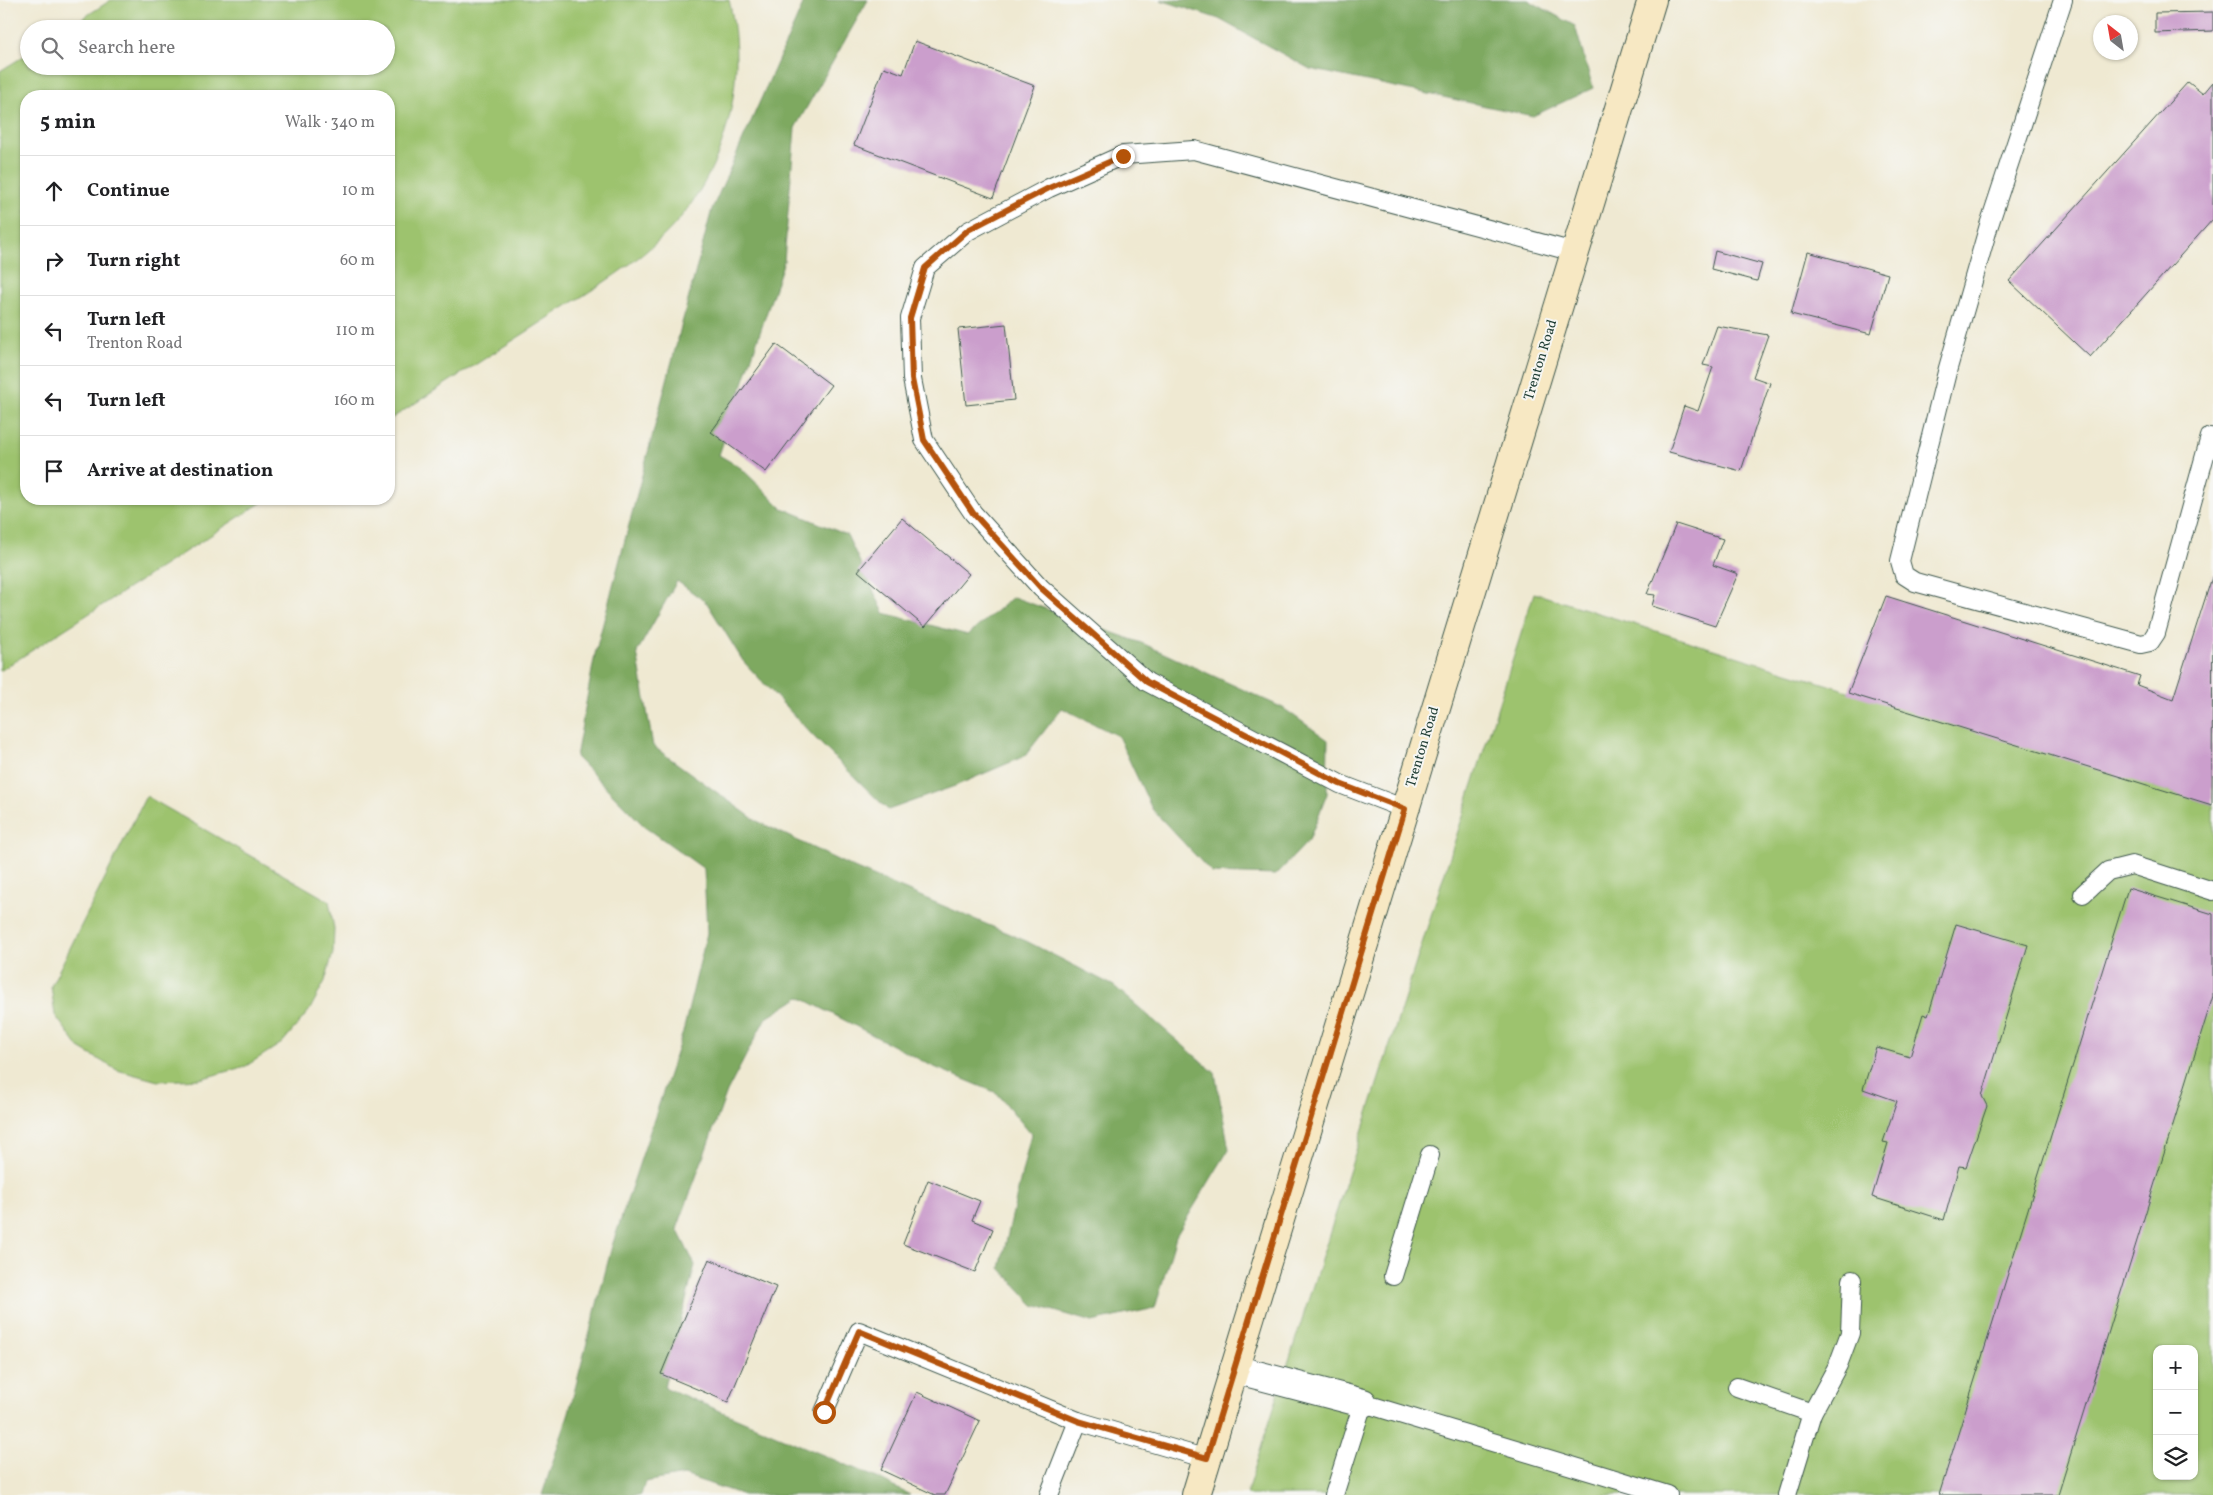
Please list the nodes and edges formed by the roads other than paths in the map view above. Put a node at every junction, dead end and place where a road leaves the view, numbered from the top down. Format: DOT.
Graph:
graph roads {
  1 [pos="1652,0"];
  2 [pos="2062,0"];
  3 [pos="1574,252"];
  4 [pos="2210,437"];
  5 [pos="1405,809"];
  6 [pos="2213,891"];
  7 [pos="2084,894"];
  8 [pos="1430,1155"];
  9 [pos="1393,1276"];
  10 [pos="1852,1280"];
  11 [pos="1234,1369"];
  12 [pos="1737,1387"];
  13 [pos="1363,1403"];
  14 [pos="824,1412"];
  15 [pos="1812,1414"];
  16 [pos="1078,1421"];
  17 [pos="1207,1458"];
  18 [pos="1049,1495"];
  19 [pos="1196,1495"];
  20 [pos="1334,1495"];
  21 [pos="1668,1495"];
  22 [pos="1787,1495"];
  1 -- 3 [label="main road, Trenton Road"];
  2 -- 4 [label="lane"];
  3 -- 5 [label="main road, Trenton Road"];
  3 -- 5 [label="lane"];
  5 -- 11 [label="main road, Trenton Road"];
  6 -- 7 [label="lane"];
  8 -- 9 [label="lane"];
  10 -- 15 [label="lane"];
  11 -- 13 [label="street"];
  11 -- 17 [label="main road, Trenton Road"];
  12 -- 15 [label="lane"];
  13 -- 20 [label="lane"];
  13 -- 21 [label="lane"];
  14 -- 16 [label="lane"];
  15 -- 22 [label="lane"];
  16 -- 17 [label="lane"];
  16 -- 18 [label="lane"];
  17 -- 19 [label="main road, Trenton Road"];
}
